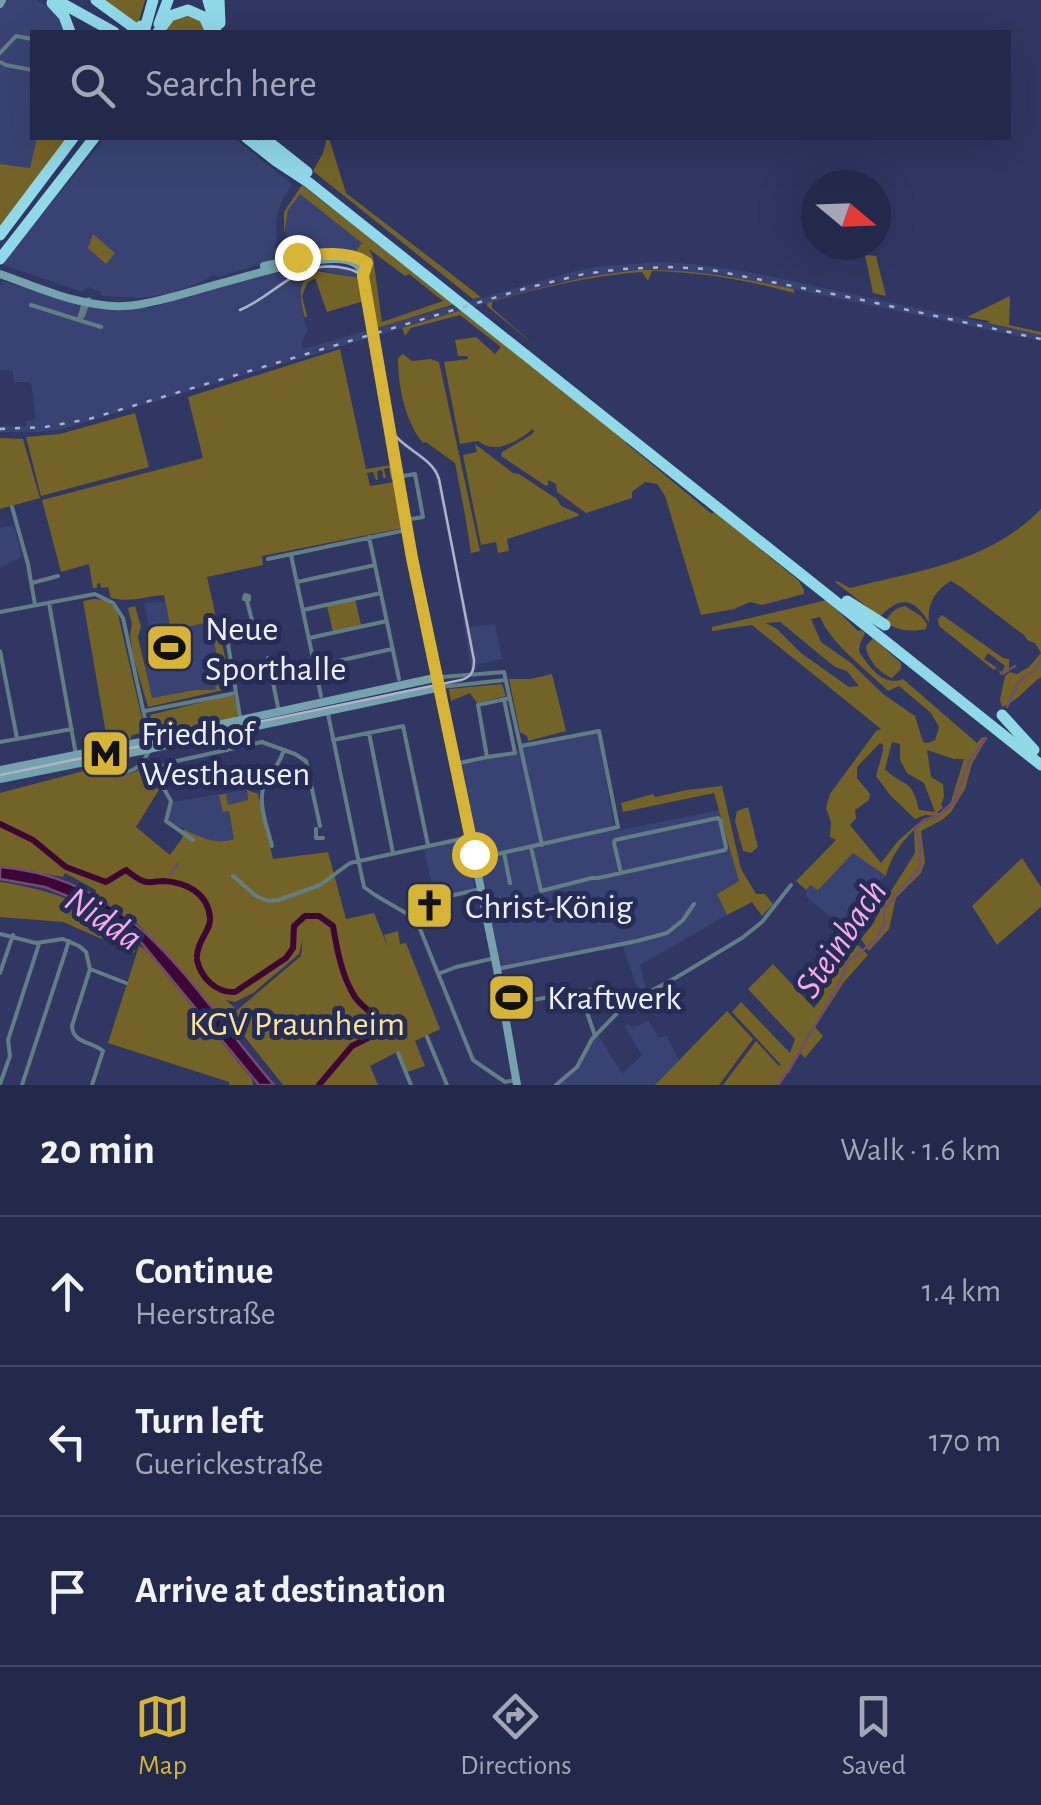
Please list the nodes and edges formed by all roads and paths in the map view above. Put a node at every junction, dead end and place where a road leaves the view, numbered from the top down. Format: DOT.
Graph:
graph roads {
  1 [pos="52,0"];
  2 [pos="72,0"];
  3 [pos="96,0"];
  4 [pos="153,0"];
  5 [pos="168,0"];
  6 [pos="208,0"];
  7 [pos="219,0"];
  8 [pos="69,30"];
  9 [pos="110,30"];
  10 [pos="141,30"];
  11 [pos="142,30"];
  12 [pos="144,30"];
  13 [pos="145,30"];
  14 [pos="146,30"];
  15 [pos="214,30"];
  16 [pos="216,30"];
  17 [pos="216,30"];
  18 [pos="30,39"];
  19 [pos="0,53"];
  20 [pos="0,62"];
  21 [pos="30,70"];
  22 [pos="84,140"];
  23 [pos="84,140"];
  24 [pos="84,140"];
  25 [pos="85,140"];
  26 [pos="251,140"];
  27 [pos="271,146"];
  28 [pos="291,170"];
  29 [pos="20,223"];
  30 [pos="0,234"];
  31 [pos="0,248"];
  32 [pos="0,259"];
  33 [pos="0,271"];
  34 [pos="88,302"];
  35 [pos="31,306"];
  36 [pos="84,318"];
  37 [pos="101,326"];
  38 [pos="396,478"];
  39 [pos="12,506"];
  40 [pos="405,525"];
  41 [pos="369,538"];
  42 [pos="291,555"];
  43 [pos="268,559"];
  44 [pos="374,565"];
  45 [pos="58,576"];
  46 [pos="296,582"];
  47 [pos="32,583"];
  48 [pos="381,593"];
  49 [pos="247,601"];
  50 [pos="847,601"];
  51 [pos="49,603"];
  52 [pos="35,605"];
  53 [pos="303,610"];
  54 [pos="0,612"];
  55 [pos="386,621"];
  56 [pos="884,625"];
  57 [pos="308,638"];
  58 [pos="392,649"];
  59 [pos="0,651"];
  60 [pos="268,658"];
  61 [pos="315,666"];
  62 [pos="506,680"];
  63 [pos="399,682"];
  64 [pos="439,682"];
  65 [pos="236,693"];
  66 [pos="507,698"];
  67 [pos="323,702"];
  68 [pos="240,706"];
  69 [pos="145,711"];
  70 [pos="279,712"];
  71 [pos="1002,714"];
  72 [pos="257,718"];
  73 [pos="232,723"];
  74 [pos="72,729"];
  75 [pos="369,732"];
  76 [pos="17,738"];
  77 [pos="334,740"];
  78 [pos="0,742"];
  79 [pos="149,745"];
  80 [pos="520,746"];
  81 [pos="284,750"];
  82 [pos="1037,753"];
  83 [pos="122,755"];
  84 [pos="76,756"];
  85 [pos="488,757"];
  86 [pos="85,762"];
  87 [pos="144,762"];
  88 [pos="455,764"];
  89 [pos="1041,764"];
  90 [pos="0,770"];
  91 [pos="126,771"];
  92 [pos="156,771"];
  93 [pos="0,779"];
  94 [pos="320,826"];
  95 [pos="470,837"];
  96 [pos="193,840"];
  97 [pos="428,845"];
  98 [pos="542,845"];
  99 [pos="272,846"];
  100 [pos="531,847"];
  101 [pos="393,853"];
  102 [pos="504,853"];
  103 [pos="475,859"];
  104 [pos="360,860"];
  105 [pos="621,873"];
  106 [pos="235,877"];
  107 [pos="510,883"];
  108 [pos="791,885"];
  109 [pos="482,889"];
  110 [pos="436,899"];
  111 [pos="694,904"];
  112 [pos="0,934"];
  113 [pos="12,936"];
  114 [pos="69,941"];
  115 [pos="38,944"];
  116 [pos="495,958"];
  117 [pos="90,969"];
  118 [pos="497,969"];
  119 [pos="0,973"];
  120 [pos="438,974"];
  121 [pos="126,983"];
  122 [pos="600,988"];
  123 [pos="578,992"];
  124 [pos="504,1005"];
  125 [pos="595,1036"];
  126 [pos="427,1037"];
  127 [pos="398,1053"];
  128 [pos="517,1083"];
  129 [pos="0,1084"];
  130 [pos="93,1084"];
  131 [pos="22,1085"];
  132 [pos="100,1085"];
  133 [pos="412,1085"];
  134 [pos="446,1085"];
  135 [pos="556,1085"];
  1 -- 8 [label="highway"];
  1 -- 9 [label="highway"];
  2 -- 10 [label="highway"];
  3 -- 11 [label="highway"];
  4 -- 12 [label="highway"];
  5 -- 13 [label="highway"];
  6 -- 16 [label="highway"];
  7 -- 17 [label="highway"];
  14 -- 15 [label="highway"];
  18 -- 19 [label="street"];
  20 -- 21 [label="street"];
  22 -- 29 [label="highway"];
  23 -- 29 [label="highway"];
  24 -- 30 [label="highway"];
  25 -- 32 [label="highway"];
  26 -- 28 [label="highway"];
  27 -- 28 [label="highway"];
  27 -- 50 [label="highway"];
  28 -- 89 [label="highway"];
  29 -- 31 [label="highway"];
  33 -- 34 [label="main road"];
  34 -- 36 [label="street"];
  34 -- 36 [label="street"];
  34 -- 38 [label="main road"];
  35 -- 36 [label="street"];
  36 -- 37 [label="street"];
  38 -- 40 [label="main road"];
  38 -- 40 [label="street"];
  39 -- 47 [label="street"];
  40 -- 41 [label="street"];
  40 -- 64 [label="main road"];
  41 -- 42 [label="street"];
  41 -- 44 [label="street"];
  42 -- 43 [label="street"];
  42 -- 46 [label="street"];
  44 -- 46 [label="street"];
  44 -- 48 [label="street"];
  45 -- 47 [label="street"];
  46 -- 53 [label="street"];
  47 -- 52 [label="street"];
  48 -- 53 [label="street"];
  48 -- 55 [label="street"];
  49 -- 65 [label="street"];
  50 -- 56 [label="highway"];
  50 -- 82 [label="highway"];
  51 -- 52 [label="street"];
  51 -- 69 [label="street"];
  51 -- 74 [label="street"];
  52 -- 54 [label="street"];
  53 -- 57 [label="street"];
  55 -- 57 [label="street"];
  55 -- 58 [label="street"];
  57 -- 61 [label="street"];
  58 -- 61 [label="street"];
  58 -- 63 [label="street"];
  59 -- 76 [label="street"];
  60 -- 70 [label="street"];
  61 -- 67 [label="street"];
  62 -- 64 [label="street"];
  62 -- 64 [label="street"];
  62 -- 66 [label="street"];
  63 -- 64 [label="main road"];
  63 -- 67 [label="main road"];
  64 -- 67 [label="main road"];
  64 -- 88 [label="main road"];
  65 -- 68 [label="street"];
  65 -- 69 [label="street"];
  66 -- 80 [label="street"];
  66 -- 85 [label="street"];
  66 -- 85 [label="street"];
  67 -- 70 [label="main road"];
  67 -- 77 [label="street"];
  67 -- 79 [label="main road"];
  68 -- 72 [label="street"];
  68 -- 73 [label="street"];
  69 -- 79 [label="street"];
  70 -- 72 [label="main road"];
  71 -- 82 [label="highway"];
  72 -- 73 [label="main road"];
  73 -- 79 [label="main road"];
  74 -- 76 [label="street"];
  74 -- 84 [label="street"];
  75 -- 77 [label="street"];
  75 -- 97 [label="street"];
  75 -- 101 [label="street"];
  76 -- 78 [label="street"];
  77 -- 104 [label="street"];
  79 -- 83 [label="main road"];
  79 -- 84 [label="main road"];
  79 -- 87 [label="street"];
  80 -- 98 [label="street"];
  80 -- 98 [label="street"];
  81 -- 92 [label="street"];
  81 -- 94 [label="street"];
  81 -- 99 [label="street"];
  83 -- 86 [label="main road"];
  83 -- 91 [label="street"];
  84 -- 90 [label="main road"];
  85 -- 88 [label="street"];
  86 -- 91 [label="street"];
  86 -- 93 [label="main road"];
  87 -- 91 [label="street"];
  87 -- 92 [label="street"];
  88 -- 95 [label="main road"];
  92 -- 96 [label="street"];
  95 -- 97 [label="street"];
  95 -- 103 [label="main road"];
  97 -- 101 [label="street"];
  98 -- 100 [label="street"];
  100 -- 102 [label="street"];
  100 -- 105 [label="street"];
  101 -- 104 [label="street"];
  102 -- 103 [label="street"];
  102 -- 107 [label="street"];
  103 -- 109 [label="main road"];
  104 -- 106 [label="street"];
  104 -- 120 [label="street"];
  105 -- 105 [label="street"];
  108 -- 125 [label="street"];
  109 -- 110 [label="street"];
  109 -- 116 [label="main road"];
  111 -- 118 [label="street"];
  112 -- 113 [label="street"];
  113 -- 115 [label="street"];
  113 -- 119 [label="street"];
  114 -- 115 [label="street"];
  114 -- 117 [label="street"];
  114 -- 131 [label="street"];
  115 -- 129 [label="street"];
  116 -- 118 [label="main road"];
  116 -- 120 [label="street"];
  117 -- 121 [label="street"];
  117 -- 130 [label="street"];
  118 -- 124 [label="main road"];
  120 -- 128 [label="street"];
  122 -- 123 [label="street"];
  123 -- 124 [label="street"];
  123 -- 125 [label="street"];
  124 -- 128 [label="main road"];
  125 -- 135 [label="street"];
  126 -- 134 [label="street"];
  127 -- 133 [label="street"];
  130 -- 132 [label="street"];
}
